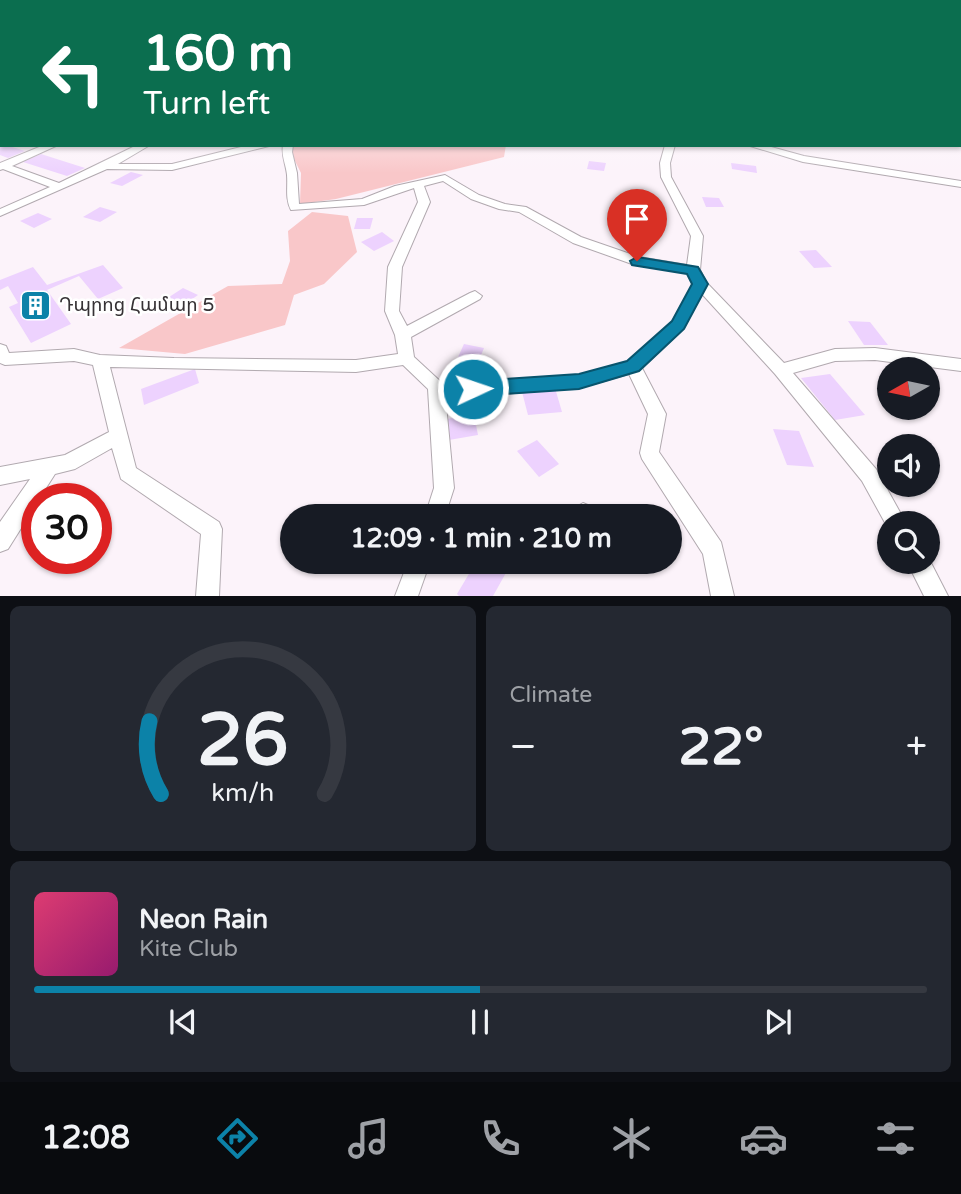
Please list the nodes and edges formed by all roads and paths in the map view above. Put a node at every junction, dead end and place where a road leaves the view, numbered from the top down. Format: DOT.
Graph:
graph roads {
  1 [pos="48,147"];
  2 [pos="141,147"];
  3 [pos="248,147"];
  4 [pos="287,147"];
  5 [pos="669,147"];
  6 [pos="758,147"];
  7 [pos="106,166"];
  8 [pos="2,167"];
  9 [pos="418,184"];
  10 [pos="961,184"];
  11 [pos="59,187"];
  12 [pos="0,213"];
  13 [pos="697,277"];
  14 [pos="475,296"];
  15 [pos="402,335"];
  16 [pos="0,350"];
  17 [pos="406,359"];
  18 [pos="100,361"];
  19 [pos="961,366"];
  20 [pos="633,367"];
  21 [pos="781,370"];
  22 [pos="436,387"];
  23 [pos="119,435"];
  24 [pos="49,467"];
  25 [pos="0,476"];
  26 [pos="439,504"];
  27 [pos="889,511"];
  28 [pos="0,541"];
  29 [pos="414,574"];
  30 [pos="925,574"];
  31 [pos="207,596"];
  32 [pos="406,596"];
  33 [pos="723,596"];
  34 [pos="937,596"];
  1 -- 8 [label="street"];
  2 -- 7 [label="street"];
  3 -- 7 [label="street"];
  4 -- 9 [label="street"];
  5 -- 13 [label="street"];
  6 -- 10 [label="street"];
  7 -- 11 [label="street"];
  8 -- 11 [label="street"];
  9 -- 13 [label="street"];
  9 -- 15 [label="street"];
  11 -- 12 [label="street"];
  13 -- 20 [label="street"];
  13 -- 21 [label="street"];
  14 -- 15 [label="street"];
  15 -- 17 [label="street"];
  16 -- 18 [label="street"];
  17 -- 18 [label="street"];
  17 -- 22 [label="street"];
  18 -- 23 [label="street"];
  19 -- 21 [label="street"];
  20 -- 22 [label="street"];
  20 -- 33 [label="street"];
  21 -- 27 [label="street"];
  22 -- 26 [label="street"];
  23 -- 24 [label="street"];
  23 -- 31 [label="street"];
  24 -- 25 [label="street"];
  24 -- 28 [label="street"];
  29 -- 32 [label="street"];
  30 -- 34 [label="street"];
}
